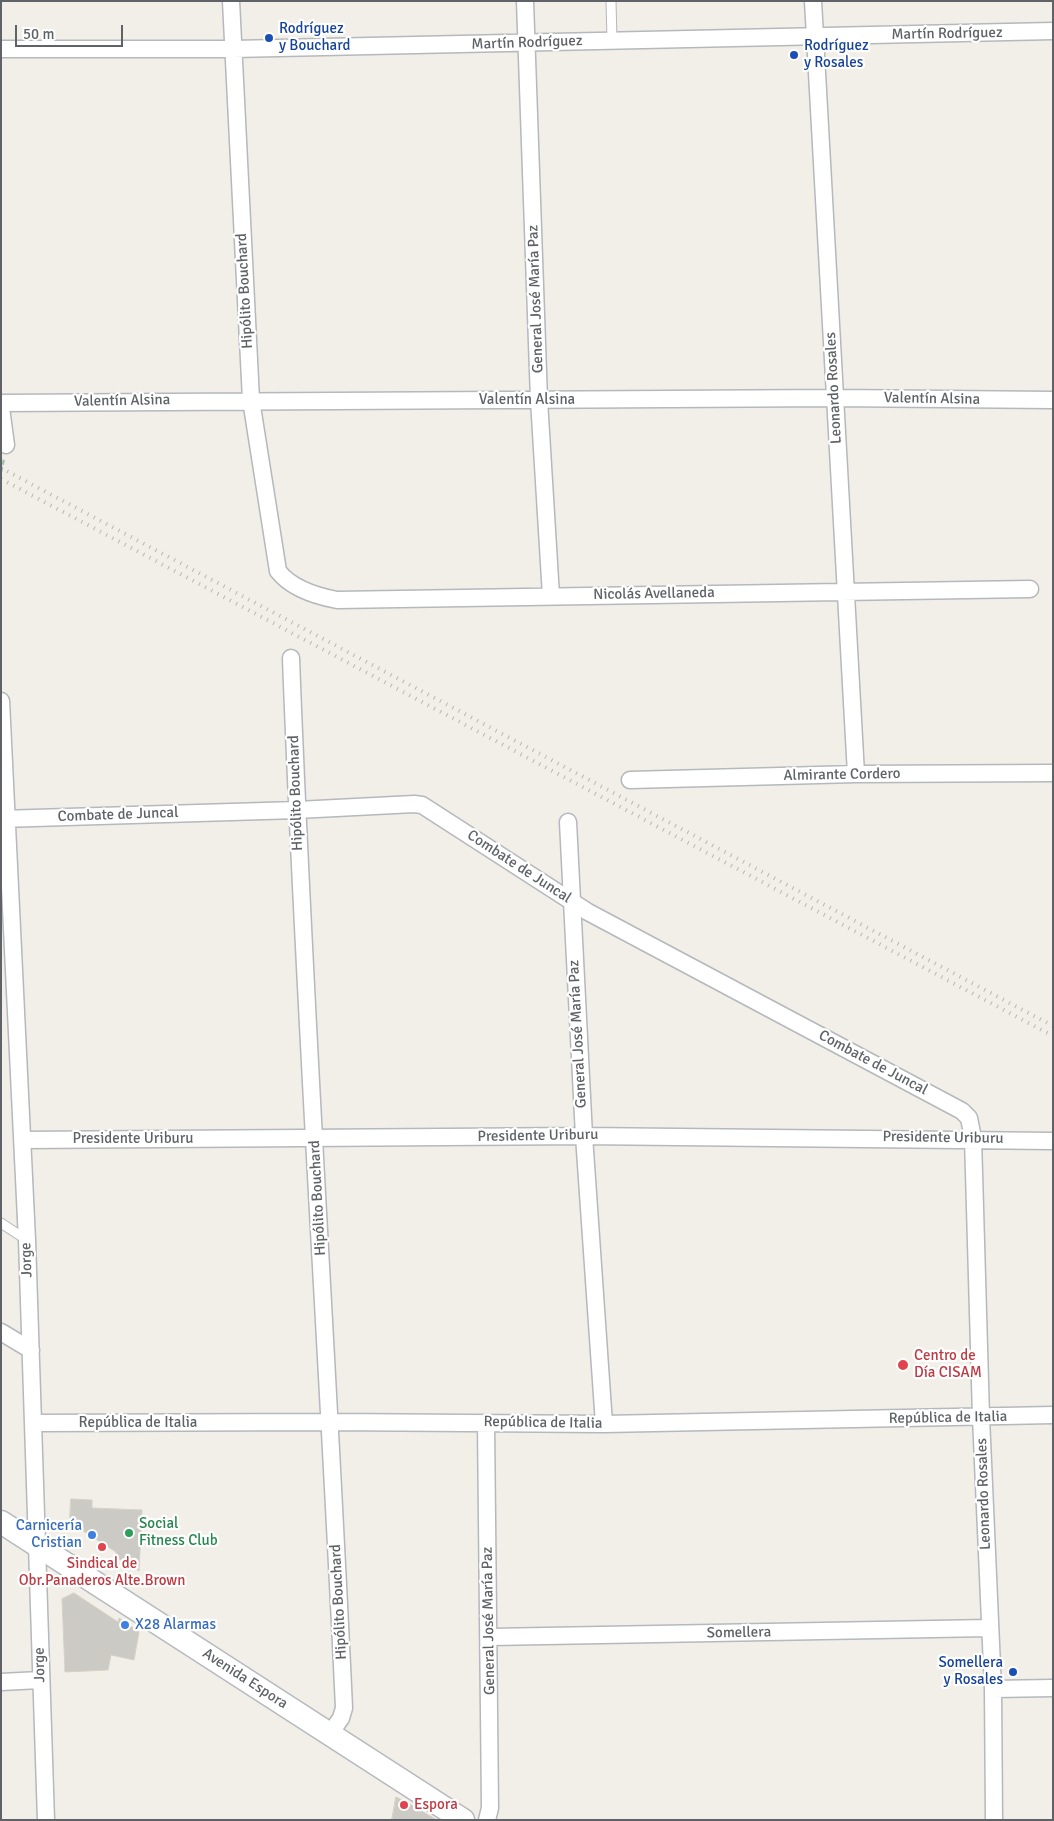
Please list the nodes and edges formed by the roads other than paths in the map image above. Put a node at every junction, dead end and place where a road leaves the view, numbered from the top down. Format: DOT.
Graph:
graph roads {
  1 [pos="230,1"];
  2 [pos="525,1"];
  3 [pos="611,1"];
  4 [pos="813,1"];
  5 [pos="1053,32"];
  6 [pos="815,37"];
  7 [pos="612,40"];
  8 [pos="527,44"];
  9 [pos="1,49"];
  10 [pos="233,49"];
  11 [pos="835,398"];
  12 [pos="251,400"];
  13 [pos="539,400"];
  14 [pos="1053,400"];
  15 [pos="1,403"];
  16 [pos="1,408"];
  17 [pos="6,446"];
  18 [pos="282,577"];
  19 [pos="1030,589"];
  20 [pos="844,590"];
  21 [pos="550,596"];
  22 [pos="291,658"];
  23 [pos="1,701"];
  24 [pos="856,774"];
  25 [pos="1053,774"];
  26 [pos="630,780"];
  27 [pos="297,810"];
  28 [pos="4,818"];
  29 [pos="568,822"];
  30 [pos="572,901"];
  31 [pos="584,1136"];
  32 [pos="972,1138"];
  33 [pos="314,1139"];
  34 [pos="22,1140"];
  35 [pos="1053,1141"];
  36 [pos="1,1223"];
  37 [pos="26,1240"];
  38 [pos="1,1332"];
  39 [pos="31,1350"];
  40 [pos="1053,1416"];
  41 [pos="981,1417"];
  42 [pos="331,1422"];
  43 [pos="486,1422"];
  44 [pos="34,1423"];
  45 [pos="604,1424"];
  46 [pos="1,1522"];
  47 [pos="38,1546"];
  48 [pos="989,1628"];
  49 [pos="490,1637"];
  50 [pos="40,1680"];
  51 [pos="1,1682"];
  52 [pos="1053,1688"];
  53 [pos="993,1689"];
  54 [pos="330,1734"];
  55 [pos="452,1817"];
  56 [pos="46,1820"];
  57 [pos="487,1820"];
  58 [pos="994,1820"];
  1 -- 10 [label="street, Hipólito Bouchard"];
  2 -- 8 [label="street, General José María Paz"];
  3 -- 7 [label="lane"];
  4 -- 6 [label="street, Leonardo Rosales"];
  5 -- 6 [label="street, Martín Rodríguez"];
  6 -- 7 [label="street, Martín Rodríguez"];
  6 -- 11 [label="street, Leonardo Rosales"];
  7 -- 8 [label="street, Martín Rodríguez"];
  8 -- 10 [label="street, Martín Rodríguez"];
  8 -- 13 [label="street, General José María Paz"];
  9 -- 10 [label="street, Martín Rodríguez"];
  10 -- 12 [label="street, Hipólito Bouchard"];
  11 -- 13 [label="street, Valentín Alsina"];
  11 -- 14 [label="street, Valentín Alsina"];
  11 -- 20 [label="street, Leonardo Rosales"];
  12 -- 13 [label="street, Valentín Alsina"];
  12 -- 15 [label="street, Valentín Alsina"];
  12 -- 18 [label="street, Hipólito Bouchard"];
  13 -- 21 [label="street, General José María Paz"];
  16 -- 17 [label="street"];
  18 -- 21 [label="street, Nicolás Avellaneda"];
  19 -- 20 [label="street, Nicolás Avellaneda"];
  20 -- 21 [label="street, Nicolás Avellaneda"];
  20 -- 24 [label="street, Leonardo Rosales"];
  22 -- 27 [label="street, Hipólito Bouchard"];
  23 -- 28 [label="street, Jorge"];
  24 -- 25 [label="street, Almirante Cordero"];
  24 -- 26 [label="street, Almirante Cordero"];
  27 -- 28 [label="street, Combate de Juncal"];
  27 -- 30 [label="street, Combate de Juncal"];
  27 -- 33 [label="street, Hipólito Bouchard"];
  28 -- 34 [label="street, Jorge"];
  29 -- 30 [label="street, General José María Paz"];
  30 -- 31 [label="street, General José María Paz"];
  30 -- 32 [label="street, Combate de Juncal"];
  31 -- 32 [label="street, Presidente Uriburu"];
  31 -- 33 [label="street, Presidente Uriburu"];
  31 -- 45 [label="street, General José María Paz"];
  32 -- 35 [label="street, Presidente Uriburu"];
  32 -- 41 [label="street, Leonardo Rosales"];
  33 -- 34 [label="street, Presidente Uriburu"];
  33 -- 42 [label="street, Hipólito Bouchard"];
  34 -- 37 [label="street, Jorge"];
  36 -- 37 [label="lane"];
  37 -- 39 [label="street, Jorge"];
  38 -- 39 [label="street"];
  39 -- 44 [label="street, Jorge"];
  40 -- 41 [label="street, República de Italia"];
  41 -- 45 [label="street, República de Italia"];
  41 -- 48 [label="street, Leonardo Rosales"];
  42 -- 43 [label="street, República de Italia"];
  42 -- 44 [label="street, República de Italia"];
  42 -- 54 [label="street, Hipólito Bouchard"];
  43 -- 45 [label="street, República de Italia"];
  43 -- 49 [label="street, General José María Paz"];
  44 -- 47 [label="street, Jorge"];
  46 -- 47 [label="main road, Avenida Espora"];
  47 -- 50 [label="street, Jorge"];
  47 -- 54 [label="main road, Avenida Espora"];
  48 -- 49 [label="street, Somellera"];
  48 -- 53 [label="street, Leonardo Rosales"];
  49 -- 57 [label="street, General José María Paz"];
  50 -- 51 [label="street"];
  50 -- 56 [label="street, Jorge"];
  52 -- 53 [label="street"];
  53 -- 58 [label="street, Leonardo Rosales"];
  54 -- 55 [label="main road, Avenida Espora"];
}
